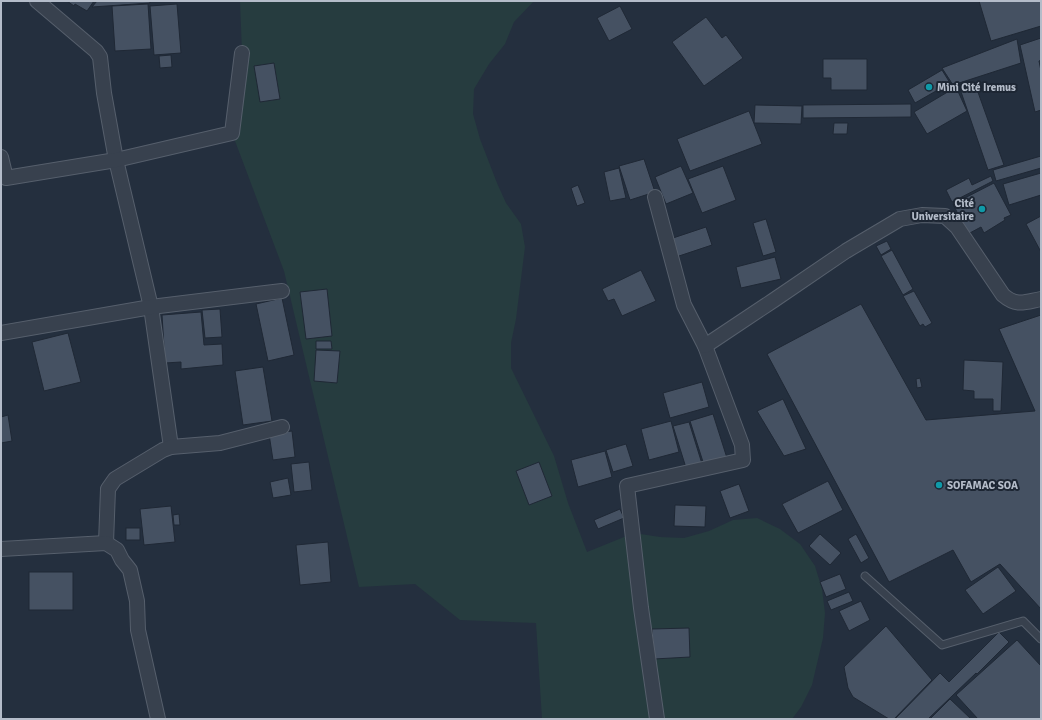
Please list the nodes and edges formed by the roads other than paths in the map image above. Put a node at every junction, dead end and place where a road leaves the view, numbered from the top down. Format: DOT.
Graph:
graph roads {
  1 [pos="37,1"];
  2 [pos="242,53"];
  3 [pos="1,157"];
  4 [pos="116,160"];
  5 [pos="655,197"];
  6 [pos="282,291"];
  7 [pos="1041,299"];
  8 [pos="151,307"];
  9 [pos="1,333"];
  10 [pos="705,346"];
  11 [pos="282,427"];
  12 [pos="171,447"];
  13 [pos="106,543"];
  14 [pos="1,549"];
  15 [pos="865,576"];
  16 [pos="1041,639"];
  17 [pos="158,719"];
  18 [pos="657,719"];
  1 -- 4 [label="street"];
  2 -- 4 [label="street"];
  3 -- 4 [label="street"];
  4 -- 8 [label="street"];
  5 -- 10 [label="street"];
  6 -- 8 [label="street"];
  7 -- 10 [label="street"];
  8 -- 9 [label="street"];
  8 -- 12 [label="street"];
  10 -- 18 [label="street"];
  11 -- 12 [label="street"];
  12 -- 13 [label="street"];
  13 -- 14 [label="street"];
  13 -- 17 [label="street"];
  15 -- 16 [label="lane"];
}
